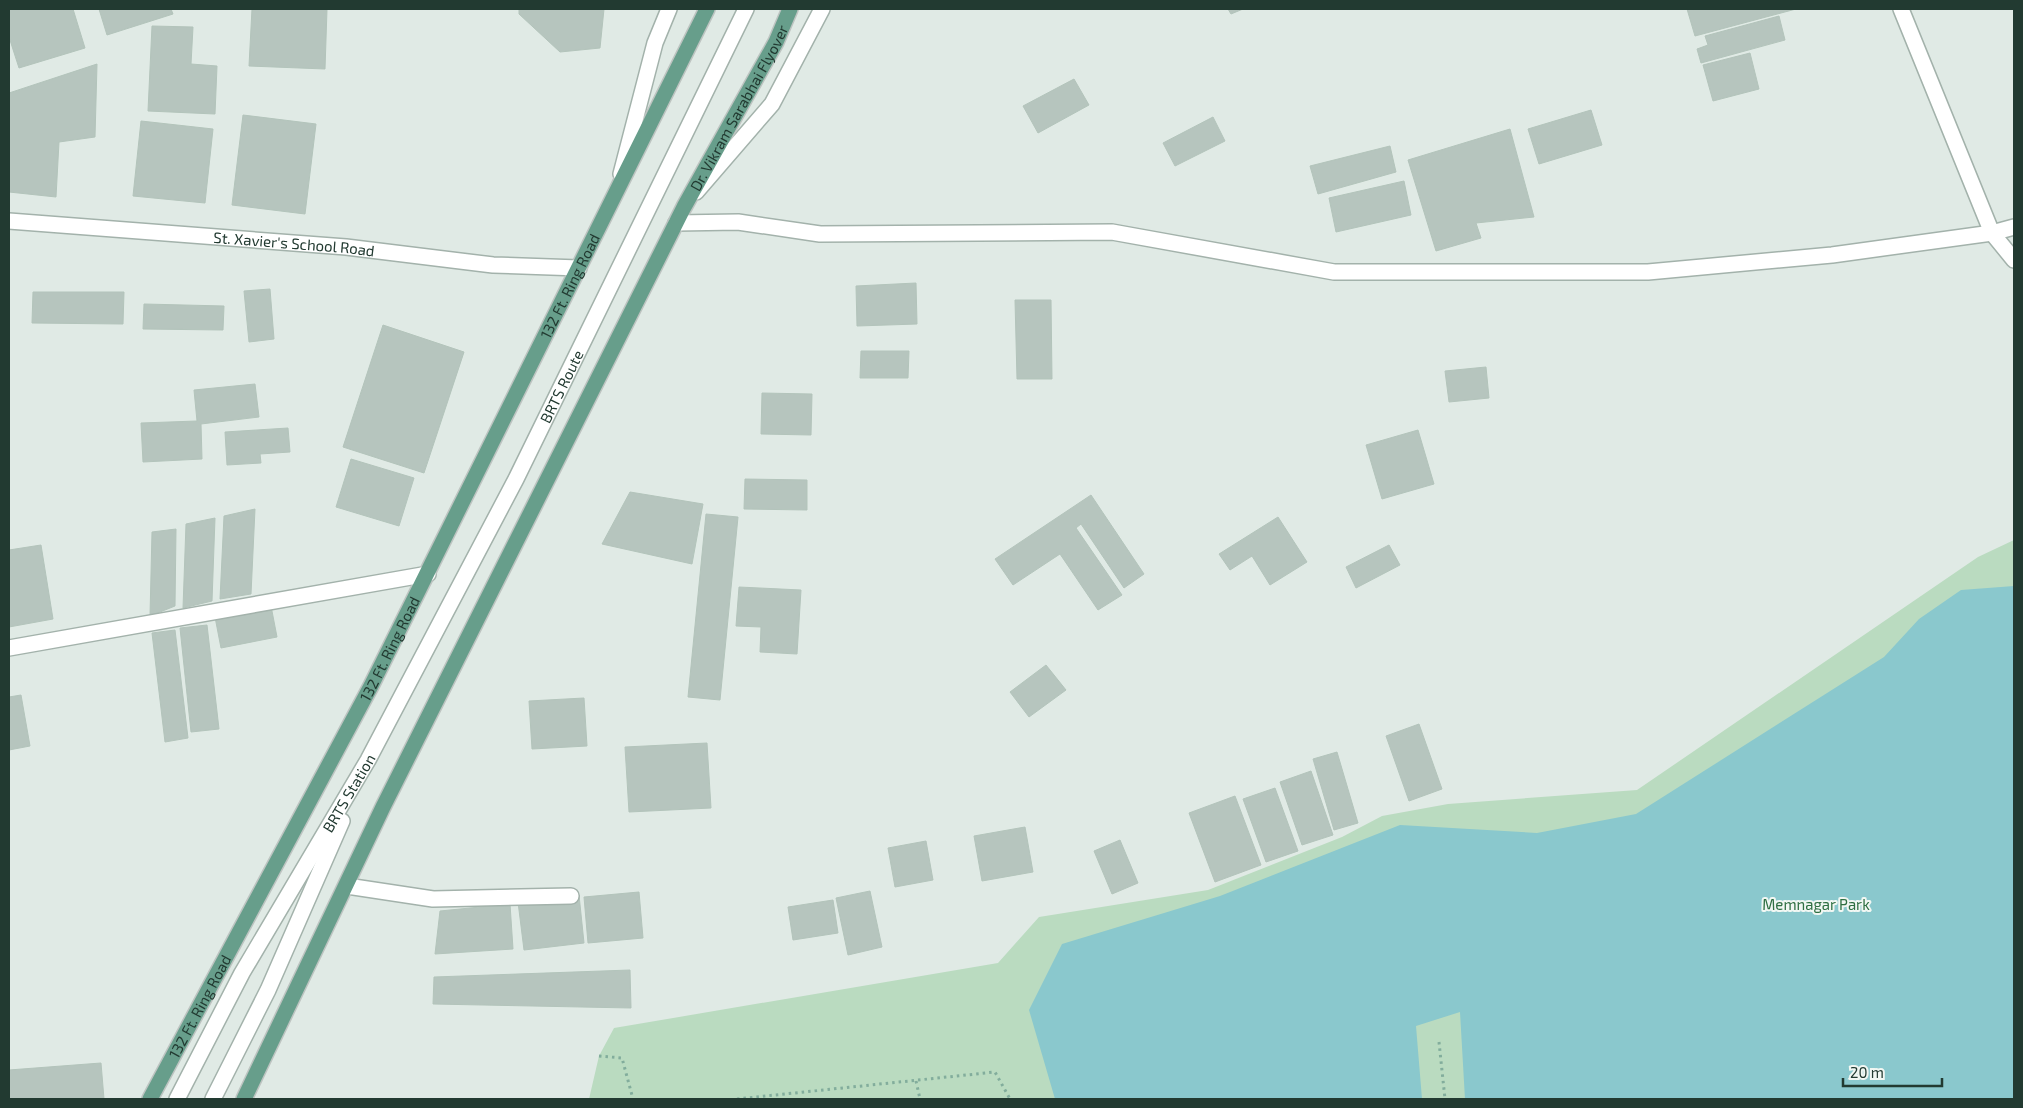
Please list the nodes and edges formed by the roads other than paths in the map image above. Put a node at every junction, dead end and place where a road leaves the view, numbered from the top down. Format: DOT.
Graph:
graph roads {
  1 [pos="670,9"];
  2 [pos="707,9"];
  3 [pos="746,9"];
  4 [pos="790,9"];
  5 [pos="822,9"];
  6 [pos="1901,9"];
  7 [pos="616,193"];
  8 [pos="684,207"];
  9 [pos="9,221"];
  10 [pos="676,223"];
  11 [pos="2014,227"];
  12 [pos="1992,233"];
  13 [pos="2014,260"];
  14 [pos="579,268"];
  15 [pos="428,574"];
  16 [pos="9,648"];
  17 [pos="368,760"];
  18 [pos="347,886"];
  19 [pos="571,896"];
  20 [pos="150,1099"];
  21 [pos="177,1099"];
  22 [pos="213,1099"];
  23 [pos="244,1099"];
  1 -- 7 [label="street"];
  2 -- 7 [label="main road"];
  3 -- 17 [label="street, BRTS Route"];
  4 -- 8 [label="main road, Dr. Vikram Sarabhai Flyover"];
  5 -- 8 [label="street"];
  6 -- 12 [label="street"];
  7 -- 14 [label="main road, 132 Ft. Ring Road"];
  8 -- 10 [label="main road"];
  9 -- 14 [label="street, St. Xavier's School Road"];
  10 -- 12 [label="street"];
  10 -- 18 [label="main road"];
  11 -- 12 [label="street"];
  12 -- 13 [label="street"];
  14 -- 15 [label="main road, 132 Ft. Ring Road"];
  15 -- 16 [label="street"];
  15 -- 20 [label="main road, 132 Ft. Ring Road"];
  17 -- 21 [label="street, BRTS Station"];
  17 -- 22 [label="street, BRTS Station"];
  18 -- 19 [label="street"];
  18 -- 23 [label="main road"];
}
